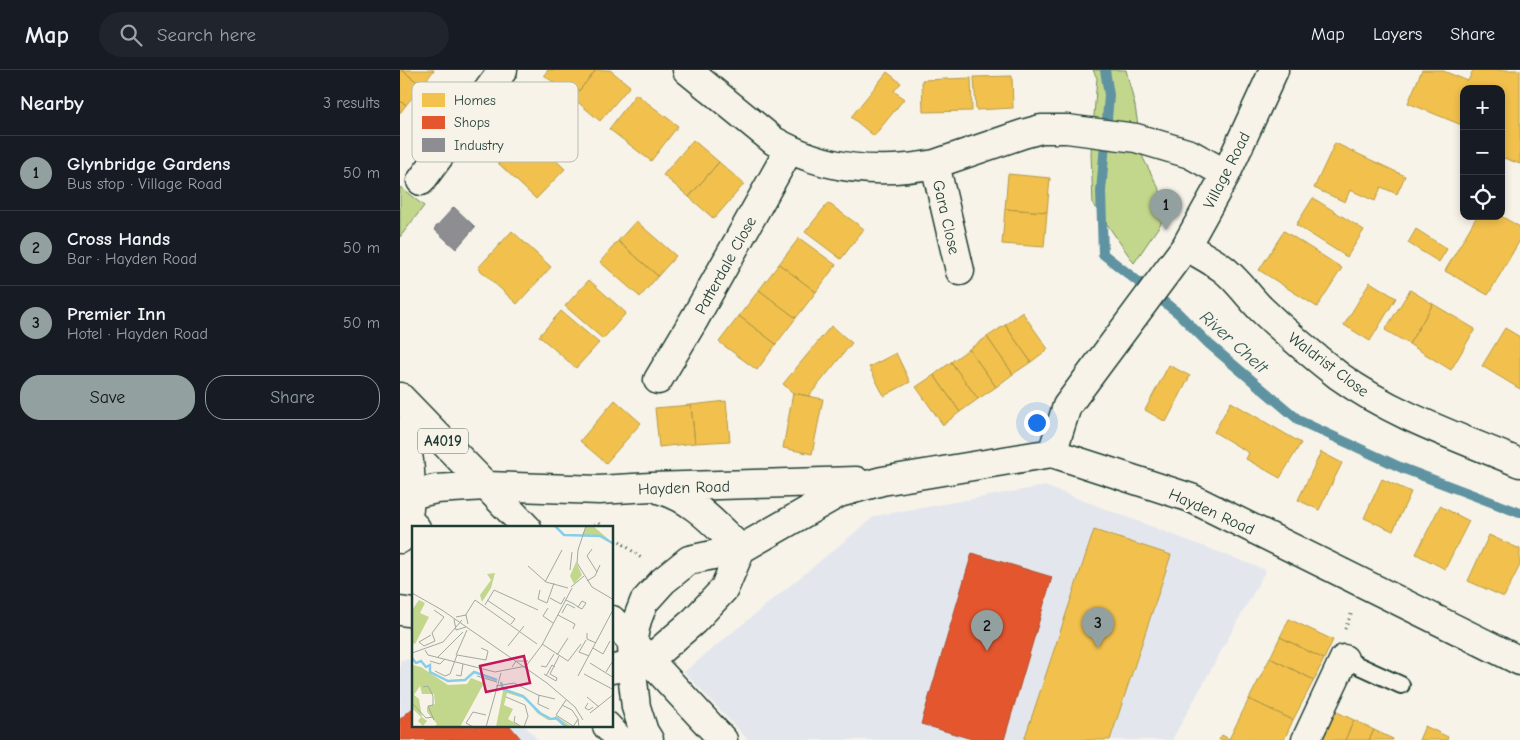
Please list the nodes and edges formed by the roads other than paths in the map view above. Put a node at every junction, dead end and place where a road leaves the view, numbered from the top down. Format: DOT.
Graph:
graph roads {
  1 [pos="503,70"];
  2 [pos="687,70"];
  3 [pos="1274,70"];
  4 [pos="494,82"];
  5 [pos="789,150"];
  6 [pos="435,162"];
  7 [pos="935,164"];
  8 [pos="1226,174"];
  9 [pos="421,181"];
  10 [pos="1178,256"];
  11 [pos="960,271"];
  12 [pos="658,380"];
  13 [pos="400,396"];
  14 [pos="400,431"];
  15 [pos="1052,453"];
  16 [pos="1520,463"];
  17 [pos="882,480"];
  18 [pos="486,486"];
  19 [pos="651,487"];
  20 [pos="405,515"];
  21 [pos="524,526"];
  22 [pos="741,549"];
  23 [pos="614,624"];
  24 [pos="1344,658"];
  25 [pos="631,659"];
  26 [pos="1520,661"];
  27 [pos="1401,685"];
  28 [pos="608,728"];
  29 [pos="620,740"];
  30 [pos="649,740"];
  31 [pos="723,740"];
  32 [pos="1306,740"];
  1 -- 4 [label="main road"];
  2 -- 5 [label="main road"];
  3 -- 8 [label="main road, Village Road"];
  5 -- 7 [label="main road"];
  5 -- 12 [label="main road, Patterdale Close"];
  6 -- 9 [label="main road"];
  7 -- 8 [label="main road"];
  7 -- 11 [label="main road, Gara Close"];
  8 -- 10 [label="main road, Village Road"];
  10 -- 15 [label="main road, Village Road"];
  10 -- 16 [label="main road, Waldrist Close"];
  13 -- 18 [label="main road, A4019"];
  14 -- 20 [label="main road"];
  15 -- 17 [label="main road, Hayden Road"];
  15 -- 26 [label="main road, Hayden Road"];
  17 -- 19 [label="main road, Hayden Road"];
  17 -- 22 [label="main road, Hayden Road"];
  18 -- 19 [label="main road, Hayden Road"];
  18 -- 20 [label="main road, Hayden Road"];
  18 -- 21 [label="main road, A4019"];
  19 -- 22 [label="main road"];
  22 -- 25 [label="main road"];
  22 -- 25 [label="main road, Hayden Road"];
  23 -- 25 [label="main road"];
  24 -- 27 [label="lane"];
  24 -- 32 [label="main road"];
  25 -- 30 [label="main road, Hayden Road"];
  25 -- 31 [label="main road"];
  28 -- 29 [label="main road"];
}
